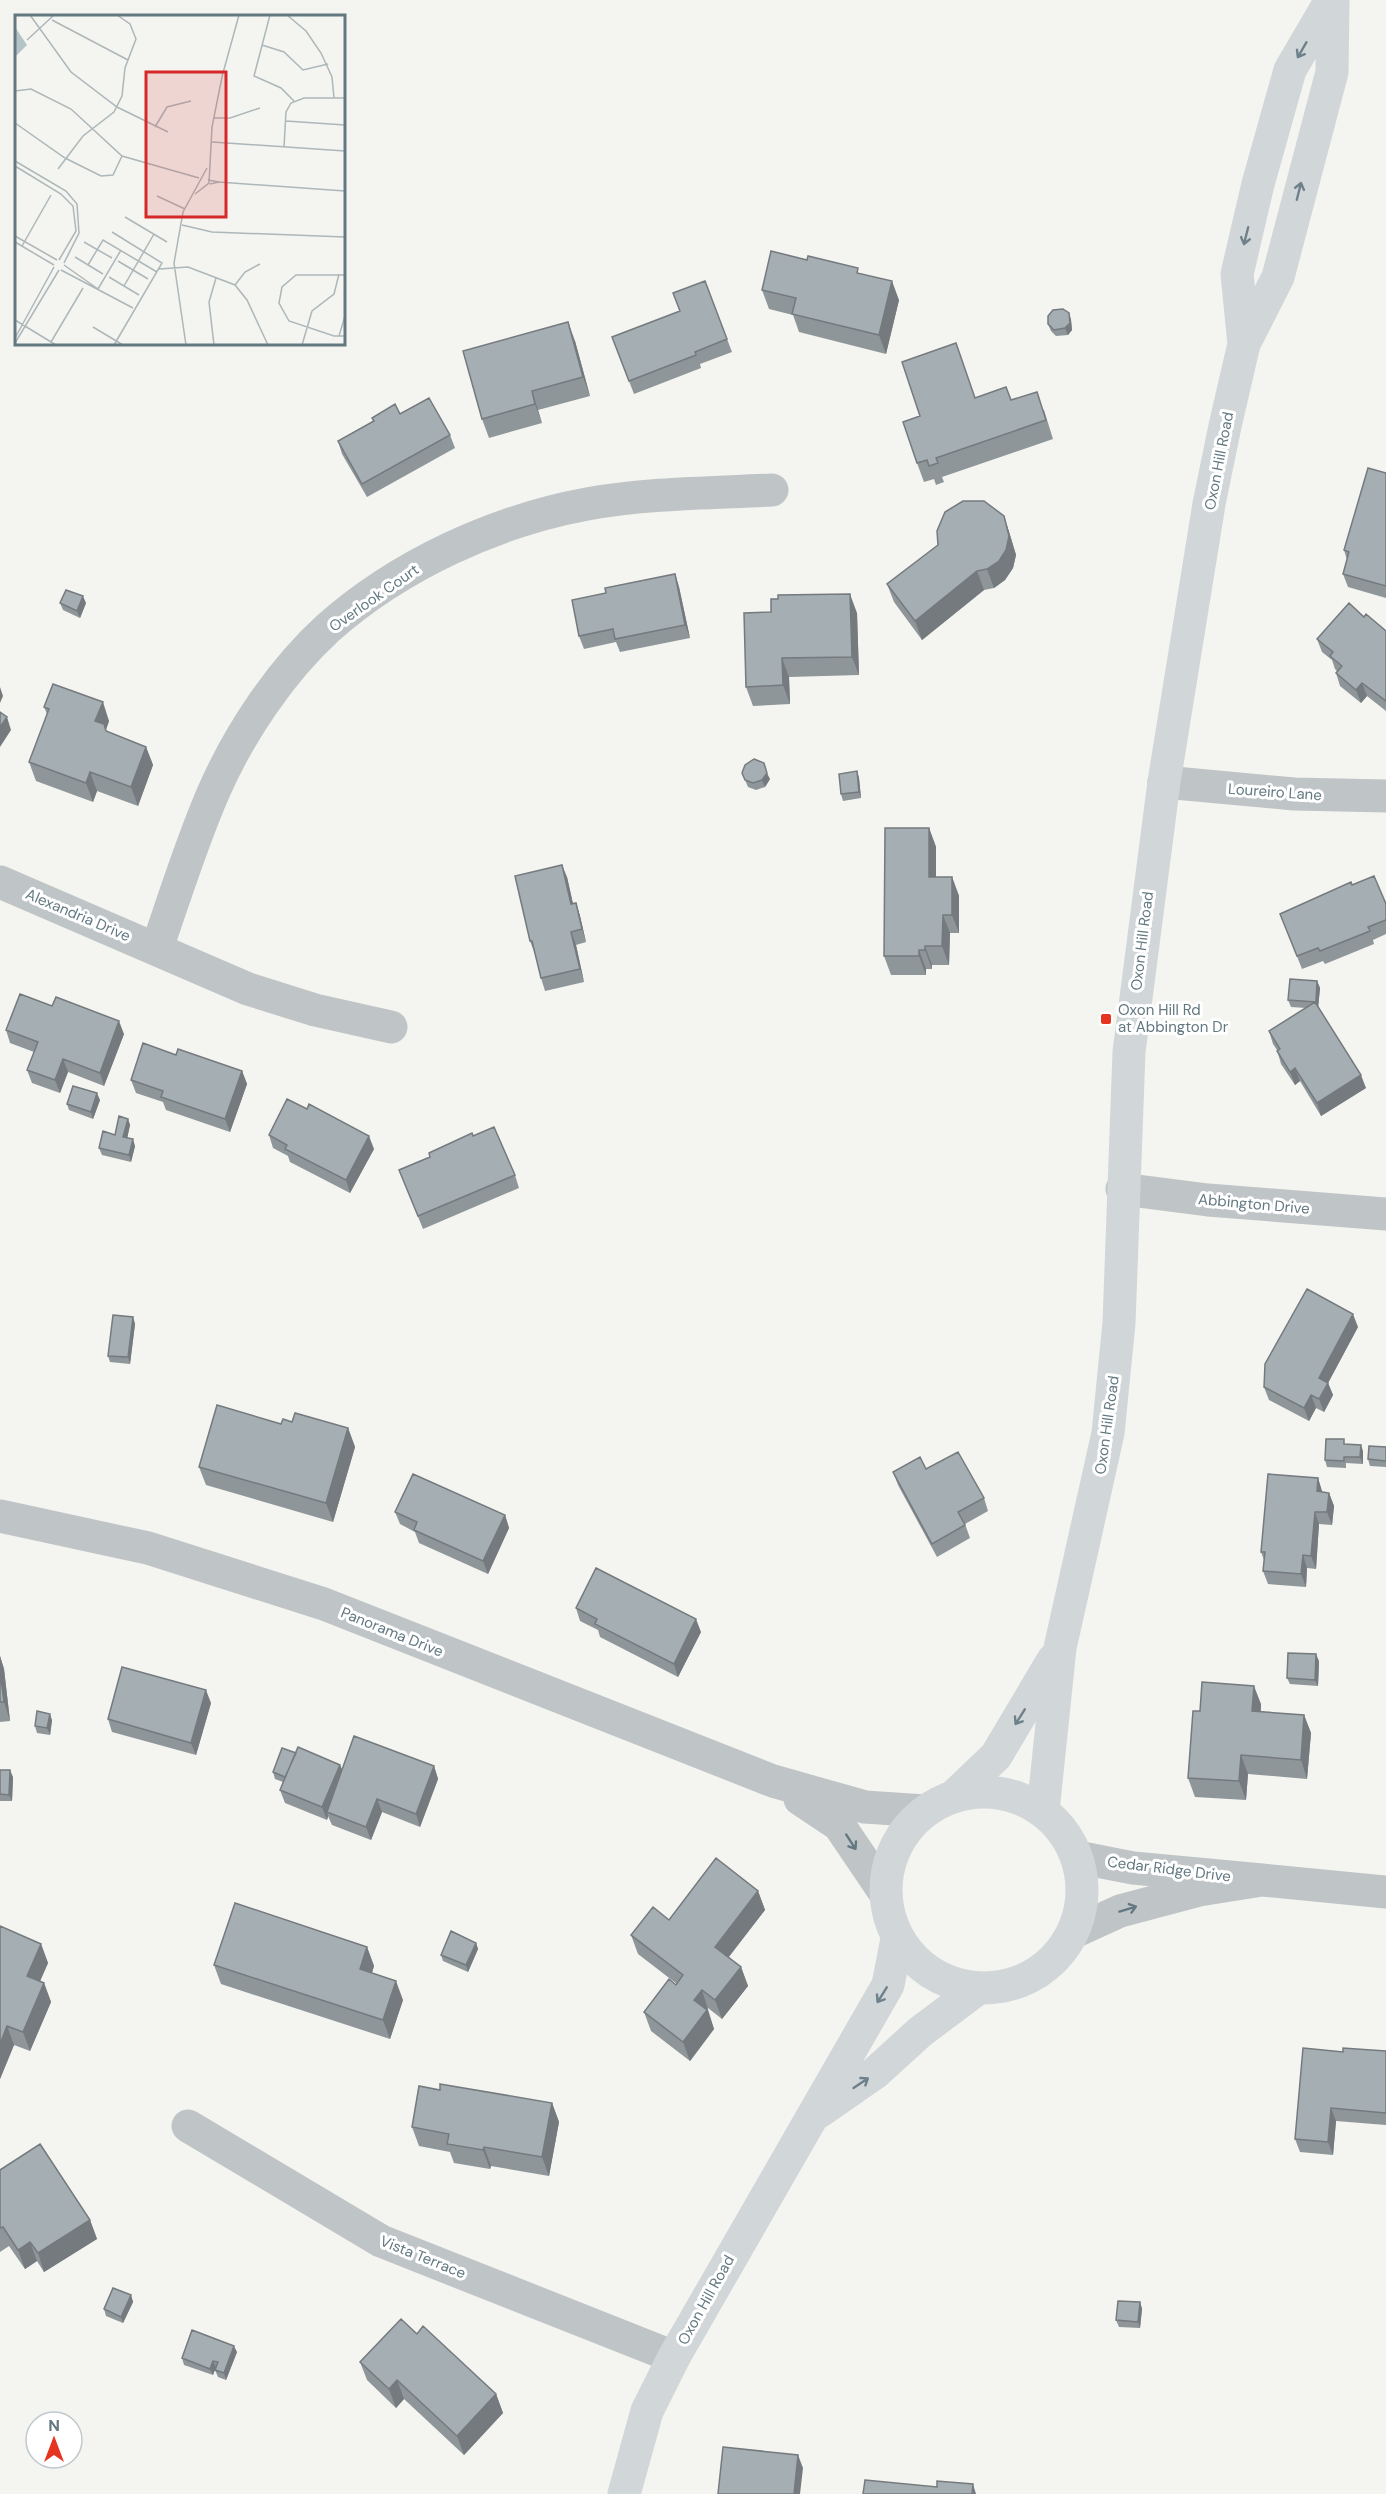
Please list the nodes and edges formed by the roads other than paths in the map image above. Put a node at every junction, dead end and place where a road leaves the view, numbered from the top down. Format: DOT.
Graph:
graph roads {
  1 [pos="1332,0"];
  2 [pos="772,490"];
  3 [pos="1164,782"];
  4 [pos="1386,796"];
  5 [pos="0,882"];
  6 [pos="157,948"];
  7 [pos="391,1027"];
  8 [pos="1122,1189"];
  9 [pos="1386,1214"];
  10 [pos="0,1516"];
  11 [pos="1060,1648"];
  12 [pos="773,1781"];
  13 [pos="953,1797"];
  14 [pos="925,1812"];
  15 [pos="1043,1812"];
  16 [pos="1077,1857"];
  17 [pos="1262,1880"];
  18 [pos="1386,1892"];
  19 [pos="885,1893"];
  20 [pos="1074,1932"];
  21 [pos="897,1939"];
  22 [pos="976,1990"];
  23 [pos="812,2116"];
  24 [pos="188,2126"];
  25 [pos="674,2357"];
  26 [pos="624,2494"];
  1 -- 3 [label="main road, Oxon Hill Road"];
  2 -- 6 [label="street, Overlook Court"];
  3 -- 4 [label="street, Loureiro Lane"];
  3 -- 8 [label="main road, Oxon Hill Road"];
  5 -- 6 [label="street, Alexandria Drive"];
  6 -- 7 [label="street, Alexandria Drive"];
  8 -- 9 [label="street, Abbington Drive"];
  8 -- 11 [label="main road, Oxon Hill Road"];
  10 -- 12 [label="street, Panorama Drive"];
  11 -- 13 [label="main road, Oxon Hill Road, one-way"];
  11 -- 15 [label="main road, Oxon Hill Road"];
  12 -- 14 [label="street, Panorama Drive"];
  12 -- 19 [label="street, Panorama Drive, one-way"];
  13 -- 14 [label="main road"];
  13 -- 15 [label="main road"];
  14 -- 19 [label="main road"];
  15 -- 16 [label="main road"];
  16 -- 17 [label="street, Cedar Ridge Drive"];
  16 -- 20 [label="main road"];
  17 -- 18 [label="street, Cedar Ridge Drive"];
  20 -- 17 [label="street, Cedar Ridge Drive, one-way"];
  19 -- 21 [label="main road"];
  20 -- 22 [label="main road"];
  21 -- 22 [label="main road"];
  21 -- 23 [label="main road, Oxon Hill Road, one-way"];
  23 -- 22 [label="main road, Oxon Hill Road, one-way"];
  23 -- 25 [label="main road, Oxon Hill Road"];
  24 -- 25 [label="street, Vista Terrace"];
  25 -- 26 [label="main road, Oxon Hill Road"];
}
